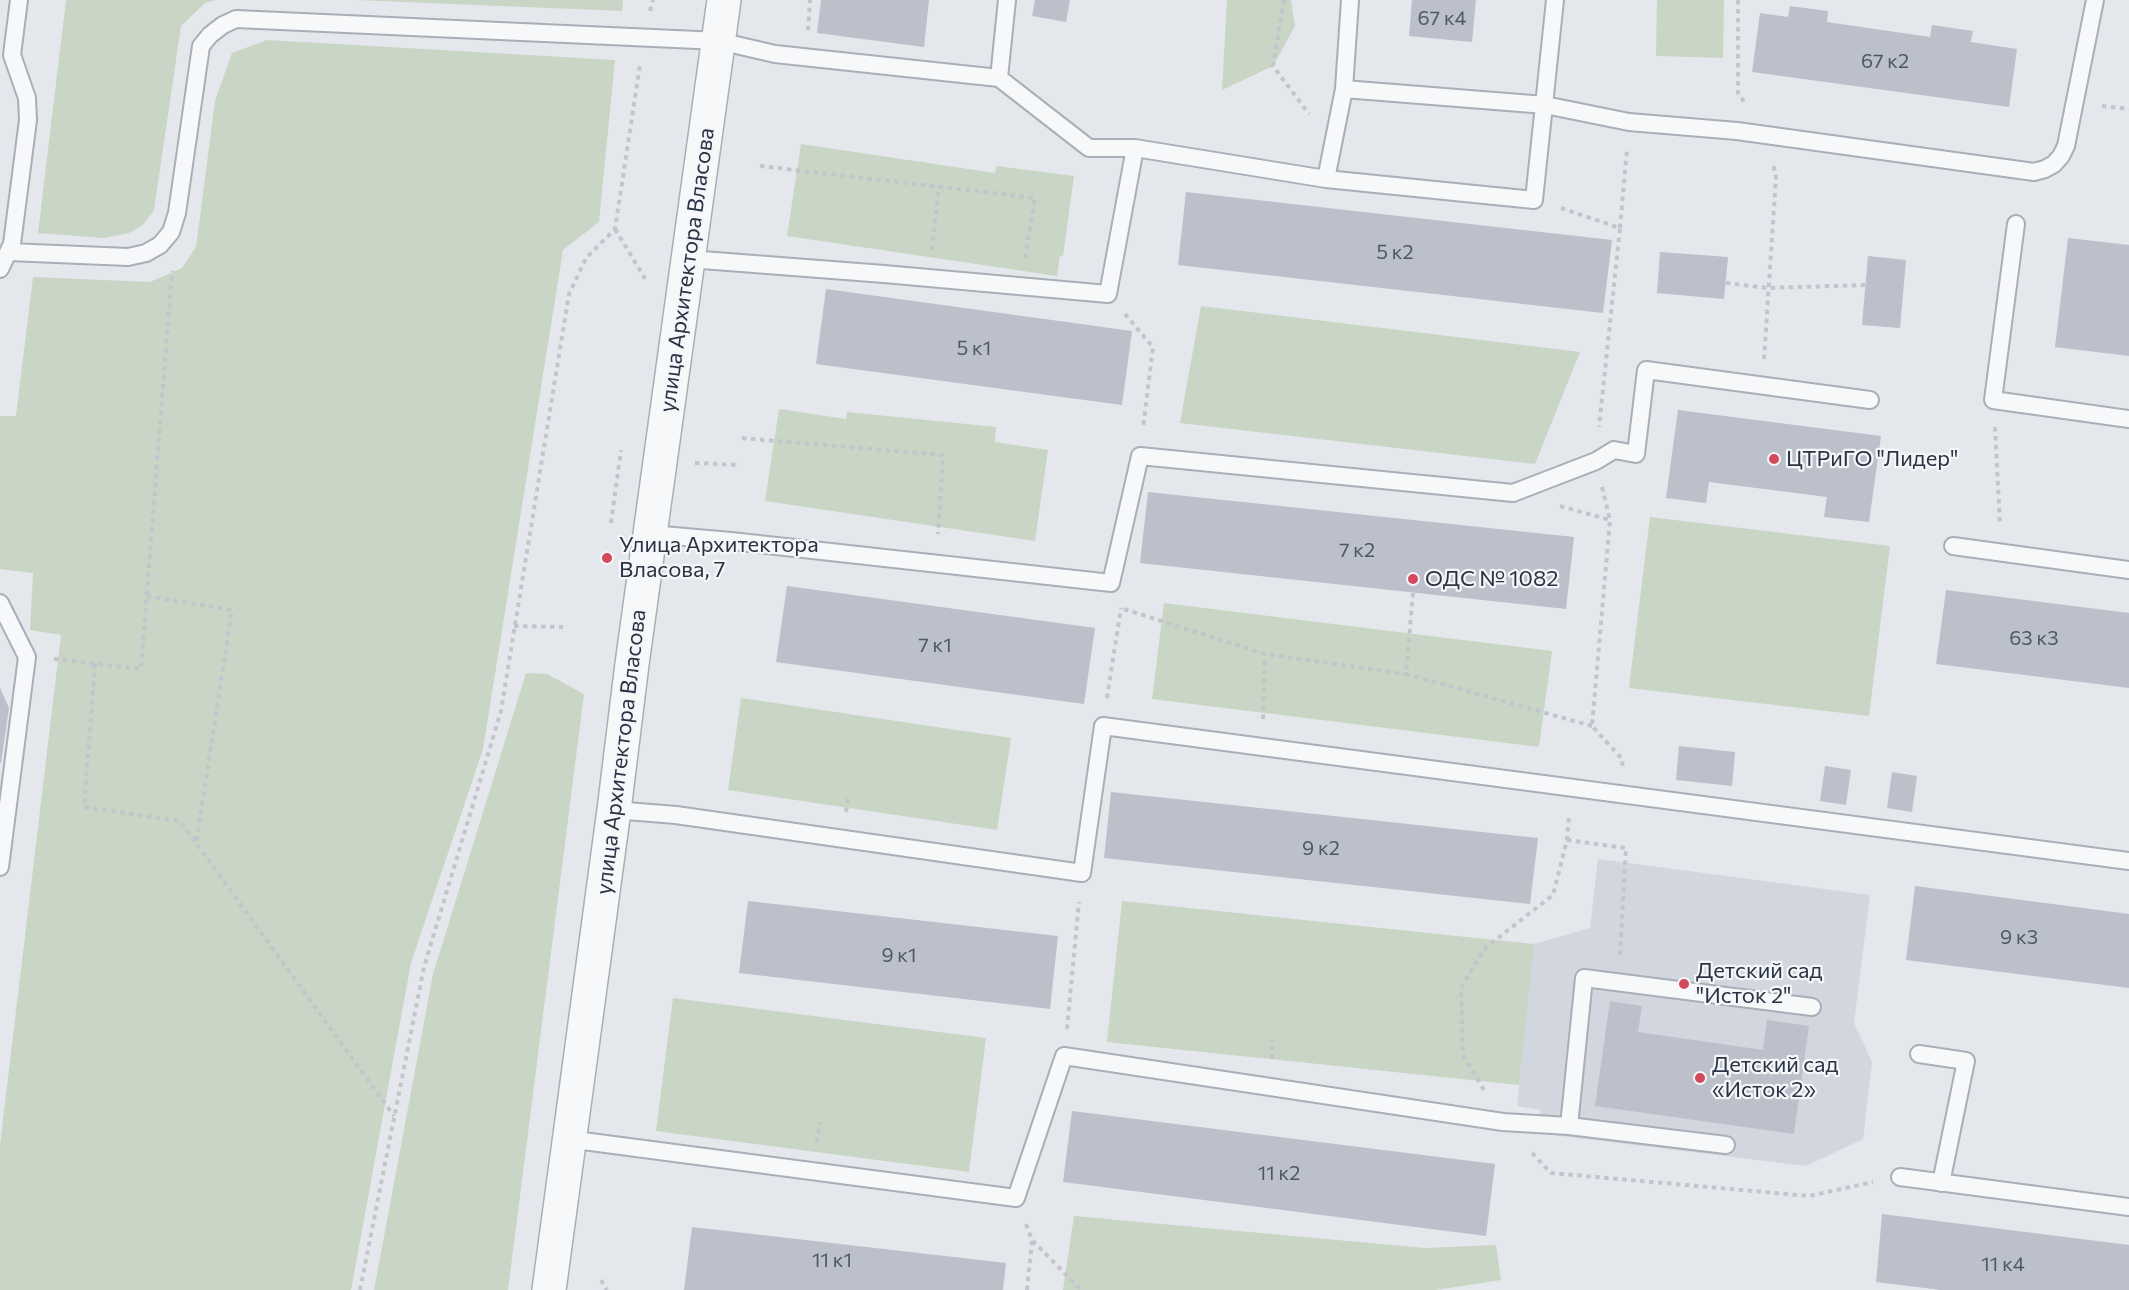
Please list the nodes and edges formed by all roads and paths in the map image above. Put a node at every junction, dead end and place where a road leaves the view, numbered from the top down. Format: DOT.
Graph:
graph roads {
  1 [pos="19,0"];
  2 [pos="653,0"];
  3 [pos="724,0"];
  4 [pos="1007,0"];
  5 [pos="1284,0"];
  6 [pos="1350,0"];
  7 [pos="1555,0"];
  8 [pos="1738,0"];
  9 [pos="2096,0"];
  10 [pos="644,38"];
  11 [pos="719,41"];
  12 [pos="7,64"];
  13 [pos="999,78"];
  14 [pos="1344,89"];
  15 [pos="1545,105"];
  16 [pos="1629,122"];
  17 [pos="1767,136"];
  18 [pos="1332,146"];
  19 [pos="1135,148"];
  20 [pos="760,166"];
  21 [pos="1326,179"];
  22 [pos="939,185"];
  23 [pos="1534,200"];
  24 [pos="0,211"];
  25 [pos="177,213"];
  26 [pos="15,222"];
  27 [pos="2016,224"];
  28 [pos="1620,228"];
  29 [pos="615,229"];
  30 [pos="9,252"];
  31 [pos="689,259"];
  32 [pos="0,269"];
  33 [pos="928,278"];
  34 [pos="1726,283"];
  35 [pos="1866,285"];
  36 [pos="1019,286"];
  37 [pos="1767,288"];
  38 [pos="652,290"];
  39 [pos="1108,294"];
  40 [pos="1762,387"];
  41 [pos="1870,400"];
  42 [pos="1994,400"];
  43 [pos="2129,419"];
  44 [pos="742,438"];
  45 [pos="623,440"];
  46 [pos="1140,456"];
  47 [pos="1596,462"];
  48 [pos="610,534"];
  49 [pos="651,534"];
  50 [pos="1953,546"];
  51 [pos="2002,553"];
  52 [pos="936,564"];
  53 [pos="2129,570"];
  54 [pos="1111,584"];
  55 [pos="1413,593"];
  56 [pos="147,596"];
  57 [pos="0,603"];
  58 [pos="1121,608"];
  59 [pos="514,626"];
  60 [pos="563,627"];
  61 [pos="1265,654"];
  62 [pos="27,657"];
  63 [pos="95,664"];
  64 [pos="1406,674"];
  65 [pos="1102,726"];
  66 [pos="1592,726"];
  67 [pos="1262,746"];
  68 [pos="1616,793"];
  69 [pos="614,810"];
  70 [pos="196,845"];
  71 [pos="2129,861"];
  72 [pos="0,867"];
  73 [pos="1082,873"];
  74 [pos="1618,983"];
  75 [pos="1812,1007"];
  76 [pos="1919,1054"];
  77 [pos="1064,1056"];
  78 [pos="394,1116"];
  79 [pos="1503,1122"];
  80 [pos="1569,1126"];
  81 [pos="568,1140"];
  82 [pos="1726,1145"];
  83 [pos="1900,1177"];
  84 [pos="1941,1183"];
  85 [pos="2129,1207"];
  86 [pos="601,1280"];
  87 [pos="360,1290"];
  88 [pos="549,1290"];
  89 [pos="607,1290"];
  90 [pos="1027,1290"];
  91 [pos="1081,1290"];
  1 -- 12 [label="lane"];
  2 -- 10 [label="path"];
  3 -- 11 [label="street, улица Архитектора Власова"];
  4 -- 13 [label="lane"];
  5 -- 18 [label="path"];
  6 -- 14 [label="lane"];
  7 -- 15 [label="lane"];
  8 -- 17 [label="path"];
  9 -- 17 [label="lane"];
  10 -- 11 [label="lane"];
  10 -- 25 [label="lane"];
  10 -- 29 [label="path"];
  11 -- 13 [label="lane"];
  11 -- 31 [label="street, улица Архитектора Власова"];
  12 -- 26 [label="lane"];
  13 -- 19 [label="lane"];
  14 -- 15 [label="lane"];
  14 -- 18 [label="lane"];
  15 -- 16 [label="lane"];
  15 -- 23 [label="lane"];
  16 -- 17 [label="lane"];
  16 -- 28 [label="path"];
  17 -- 37 [label="path"];
  18 -- 21 [label="lane"];
  19 -- 21 [label="lane"];
  19 -- 39 [label="lane"];
  20 -- 22 [label="path"];
  21 -- 23 [label="lane"];
  22 -- 33 [label="path"];
  22 -- 36 [label="path"];
  23 -- 28 [label="path"];
  24 -- 26 [label="lane"];
  25 -- 30 [label="lane"];
  25 -- 56 [label="path"];
  26 -- 30 [label="lane"];
  27 -- 42 [label="lane"];
  28 -- 47 [label="path"];
  29 -- 38 [label="path"];
  29 -- 59 [label="path"];
  30 -- 32 [label="lane"];
  31 -- 33 [label="lane"];
  31 -- 49 [label="street, улица Архитектора Власова"];
  33 -- 36 [label="lane"];
  34 -- 37 [label="path"];
  35 -- 37 [label="path"];
  36 -- 39 [label="lane"];
  37 -- 40 [label="path"];
  39 -- 46 [label="path"];
  40 -- 41 [label="lane"];
  40 -- 47 [label="lane"];
  42 -- 43 [label="lane"];
  42 -- 51 [label="path"];
  44 -- 52 [label="path"];
  45 -- 48 [label="path"];
  46 -- 47 [label="lane"];
  46 -- 54 [label="lane"];
  47 -- 66 [label="path"];
  49 -- 52 [label="lane"];
  49 -- 69 [label="street, улица Архитектора Власова"];
  50 -- 51 [label="lane"];
  51 -- 53 [label="lane"];
  52 -- 54 [label="lane"];
  54 -- 58 [label="path"];
  55 -- 64 [label="path"];
  56 -- 63 [label="path"];
  56 -- 70 [label="path"];
  57 -- 62 [label="lane"];
  58 -- 61 [label="path"];
  58 -- 65 [label="path"];
  59 -- 60 [label="path"];
  59 -- 78 [label="path"];
  61 -- 64 [label="path"];
  61 -- 67 [label="path"];
  62 -- 63 [label="path"];
  62 -- 72 [label="lane"];
  63 -- 70 [label="path"];
  64 -- 66 [label="path"];
  65 -- 67 [label="lane"];
  65 -- 73 [label="lane"];
  66 -- 68 [label="path"];
  67 -- 68 [label="lane"];
  68 -- 71 [label="lane"];
  69 -- 73 [label="lane"];
  69 -- 81 [label="street, улица Архитектора Власова"];
  70 -- 78 [label="path"];
  73 -- 77 [label="path"];
  74 -- 75 [label="lane"];
  74 -- 79 [label="path"];
  74 -- 80 [label="lane"];
  76 -- 84 [label="lane"];
  77 -- 79 [label="lane"];
  77 -- 81 [label="lane"];
  78 -- 87 [label="path"];
  79 -- 80 [label="lane"];
  79 -- 83 [label="path"];
  80 -- 82 [label="lane"];
  81 -- 88 [label="street, улица Архитектора Власова"];
  83 -- 84 [label="lane"];
  84 -- 85 [label="lane"];
  86 -- 89 [label="path"];
  90 -- 91 [label="path"];
}
